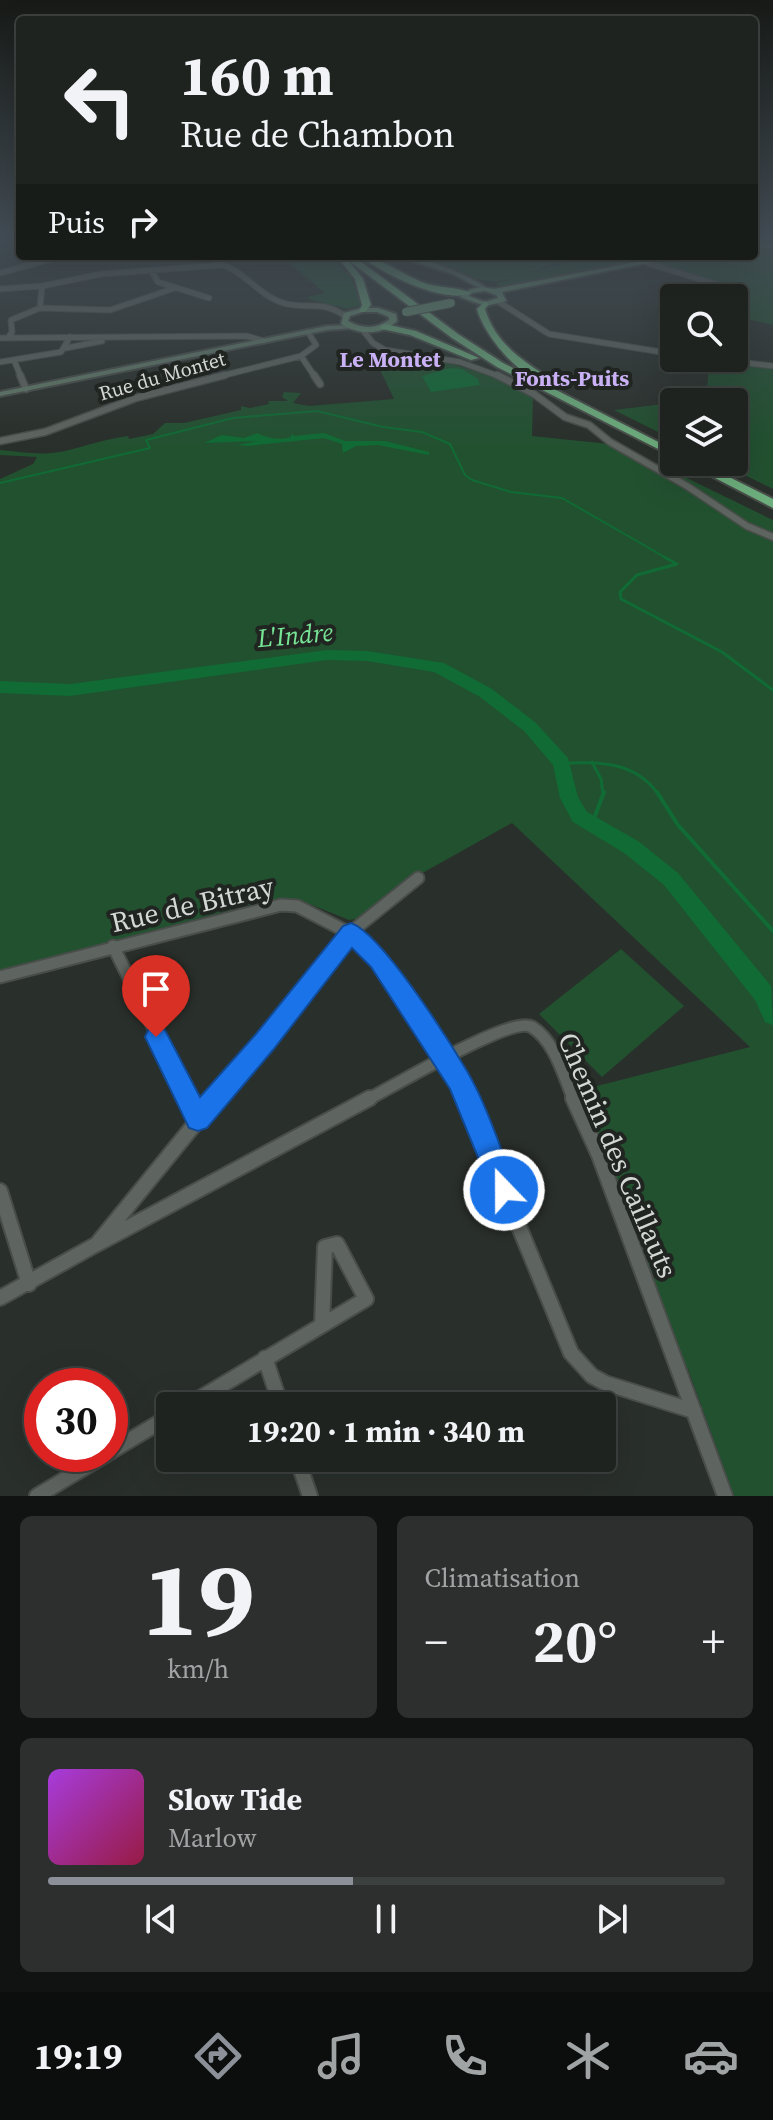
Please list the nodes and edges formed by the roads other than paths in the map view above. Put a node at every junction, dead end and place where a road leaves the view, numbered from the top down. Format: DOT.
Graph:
graph roads {
  1 [pos="122,306"];
  2 [pos="325,306"];
  3 [pos="366,306"];
  4 [pos="415,306"];
  5 [pos="424,306"];
  6 [pos="437,306"];
  7 [pos="484,306"];
  8 [pos="508,306"];
  9 [pos="40,308"];
  10 [pos="332,308"];
  11 [pos="359,310"];
  12 [pos="386,312"];
  13 [pos="406,312"];
  14 [pos="0,317"];
  15 [pos="344,318"];
  16 [pos="394,319"];
  17 [pos="11,320"];
  18 [pos="324,328"];
  19 [pos="357,328"];
  20 [pos="381,328"];
  21 [pos="308,332"];
  22 [pos="70,337"];
  23 [pos="125,337"];
  24 [pos="0,338"];
  25 [pos="8,338"];
  26 [pos="369,338"];
  27 [pos="264,341"];
  28 [pos="66,348"];
  29 [pos="660,352"];
  30 [pos="301,356"];
  31 [pos="14,360"];
  32 [pos="0,362"];
  33 [pos="748,363"];
  34 [pos="773,366"];
  35 [pos="320,384"];
  36 [pos="26,389"];
  37 [pos="0,394"];
  38 [pos="569,402"];
  39 [pos="597,410"];
  40 [pos="0,441"];
  41 [pos="660,441"];
  42 [pos="660,447"];
  43 [pos="718,476"];
  44 [pos="731,476"];
  45 [pos="773,497"];
  46 [pos="773,504"];
  47 [pos="773,537"];
  48 [pos="418,878"];
  49 [pos="351,932"];
  50 [pos="113,946"];
  51 [pos="0,977"];
  52 [pos="445,1058"];
  53 [pos="198,1119"];
  54 [pos="0,1191"];
  55 [pos="97,1244"];
  56 [pos="29,1284"];
  57 [pos="0,1298"];
  58 [pos="322,1325"];
  59 [pos="265,1358"];
  60 [pos="210,1392"];
  61 [pos="276,1392"];
  62 [pos="694,1411"];
  63 [pos="156,1424"];
  64 [pos="128,1441"];
  65 [pos="77,1472"];
  66 [pos="302,1472"];
  67 [pos="37,1496"];
  68 [pos="310,1496"];
  69 [pos="725,1496"];
  1 -- 9 [label="street"];
  2 -- 10 [label="street"];
  3 -- 11 [label="highway"];
  4 -- 38 [label="highway"];
  5 -- 39 [label="highway"];
  6 -- 13 [label="main road, bridge"];
  7 -- 39 [label="highway"];
  8 -- 29 [label="street"];
  9 -- 17 [label="street"];
  10 -- 11 [label="street"];
  10 -- 15 [label="street"];
  11 -- 12 [label="main road"];
  11 -- 15 [label="main road"];
  12 -- 13 [label="main road"];
  12 -- 16 [label="main road"];
  13 -- 16 [label="main road"];
  14 -- 17 [label="street"];
  15 -- 18 [label="main road"];
  15 -- 19 [label="main road"];
  16 -- 20 [label="main road"];
  17 -- 25 [label="street"];
  18 -- 19 [label="main road"];
  18 -- 21 [label="main road"];
  19 -- 20 [label="main road"];
  19 -- 26 [label="street"];
  20 -- 26 [label="street"];
  20 -- 38 [label="highway"];
  21 -- 27 [label="main road"];
  21 -- 30 [label="street"];
  22 -- 23 [label="street"];
  22 -- 25 [label="street"];
  22 -- 28 [label="street"];
  23 -- 27 [label="street"];
  23 -- 28 [label="street"];
  24 -- 25 [label="street"];
  26 -- 47 [label="street"];
  27 -- 36 [label="main road"];
  28 -- 31 [label="street"];
  30 -- 35 [label="street"];
  30 -- 40 [label="street, Rue du Montet"];
  31 -- 32 [label="street"];
  31 -- 36 [label="street"];
  33 -- 34 [label="street"];
  36 -- 37 [label="main road"];
  38 -- 42 [label="highway"];
  39 -- 41 [label="highway"];
  43 -- 46 [label="highway"];
  44 -- 45 [label="highway"];
  48 -- 49 [label="street"];
  49 -- 50 [label="street, Rue de Bitray"];
  49 -- 52 [label="street, Rue de Bitray"];
  49 -- 53 [label="street"];
  50 -- 51 [label="street, Rue de Bitray"];
  50 -- 53 [label="street"];
  52 -- 55 [label="street, Chemin des Caillauts"];
  52 -- 62 [label="street, Rue de Bitray"];
  52 -- 62 [label="street, Chemin des Caillauts"];
  53 -- 55 [label="street"];
  54 -- 56 [label="street"];
  55 -- 56 [label="street, Chemin des Caillauts"];
  56 -- 57 [label="street, Chemin des Caillauts"];
  58 -- 58 [label="street"];
  58 -- 59 [label="street"];
  59 -- 60 [label="street"];
  59 -- 61 [label="street"];
  62 -- 69 [label="street, Chemin des Caillauts"];
  63 -- 64 [label="street"];
  65 -- 67 [label="street"];
  66 -- 68 [label="street"];
}
